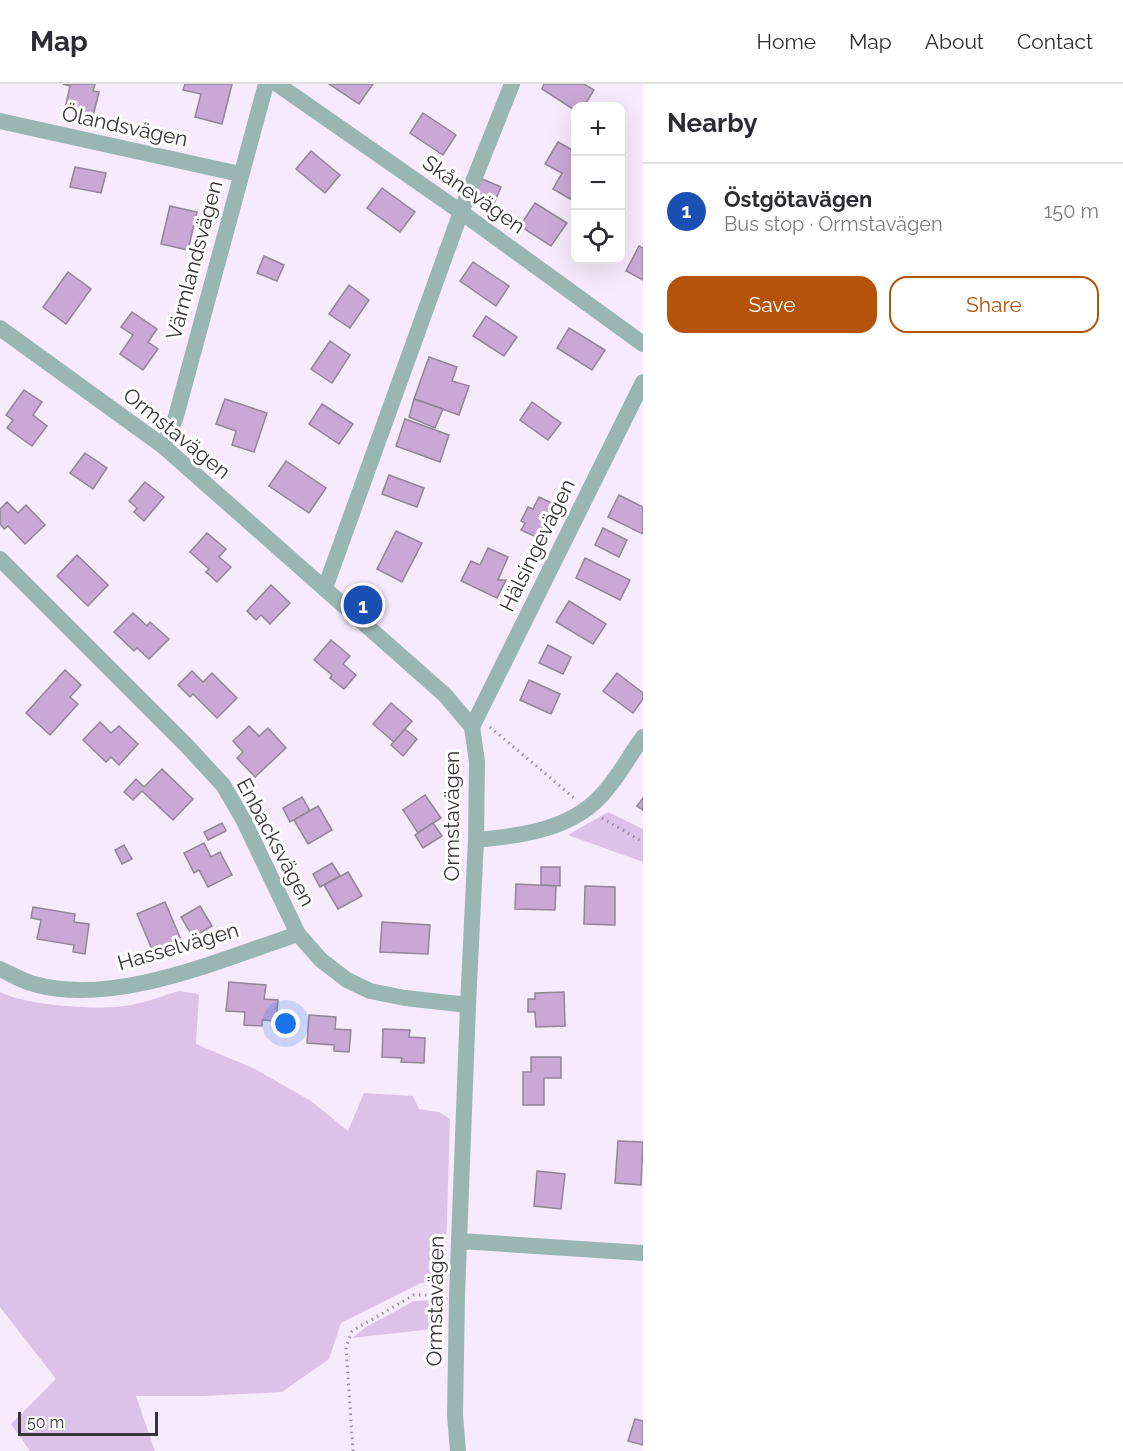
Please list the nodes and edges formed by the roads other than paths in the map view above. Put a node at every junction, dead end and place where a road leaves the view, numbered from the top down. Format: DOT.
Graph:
graph roads {
  1 [pos="266,84"];
  2 [pos="277,84"];
  3 [pos="512,84"];
  4 [pos="0,121"];
  5 [pos="240,174"];
  6 [pos="461,212"];
  7 [pos="0,328"];
  8 [pos="643,345"];
  9 [pos="643,382"];
  10 [pos="163,446"];
  11 [pos="0,560"];
  12 [pos="325,588"];
  13 [pos="474,722"];
  14 [pos="643,736"];
  15 [pos="476,840"];
  16 [pos="298,934"];
  17 [pos="0,969"];
  18 [pos="468,1005"];
  19 [pos="459,1241"];
  20 [pos="643,1253"];
  21 [pos="458,1451"];
  1 -- 5 [label="street, Värmlandsvägen"];
  2 -- 6 [label="street, Skånevägen"];
  3 -- 6 [label="street"];
  4 -- 5 [label="street, Ölandsvägen"];
  5 -- 10 [label="street, Värmlandsvägen"];
  6 -- 8 [label="street, Skånevägen"];
  6 -- 12 [label="street"];
  7 -- 10 [label="street, Ormstavägen"];
  9 -- 13 [label="street, Hälsingevägen"];
  10 -- 12 [label="street, Ormstavägen"];
  11 -- 16 [label="street, Enbacksvägen"];
  12 -- 13 [label="street, Ormstavägen"];
  13 -- 15 [label="street, Ormstavägen"];
  14 -- 15 [label="street"];
  15 -- 18 [label="street, Ormstavägen"];
  16 -- 17 [label="street, Hasselvägen"];
  16 -- 18 [label="street, Enbacksvägen"];
  18 -- 19 [label="street, Ormstavägen"];
  19 -- 20 [label="street"];
  19 -- 21 [label="street, Ormstavägen"];
}
